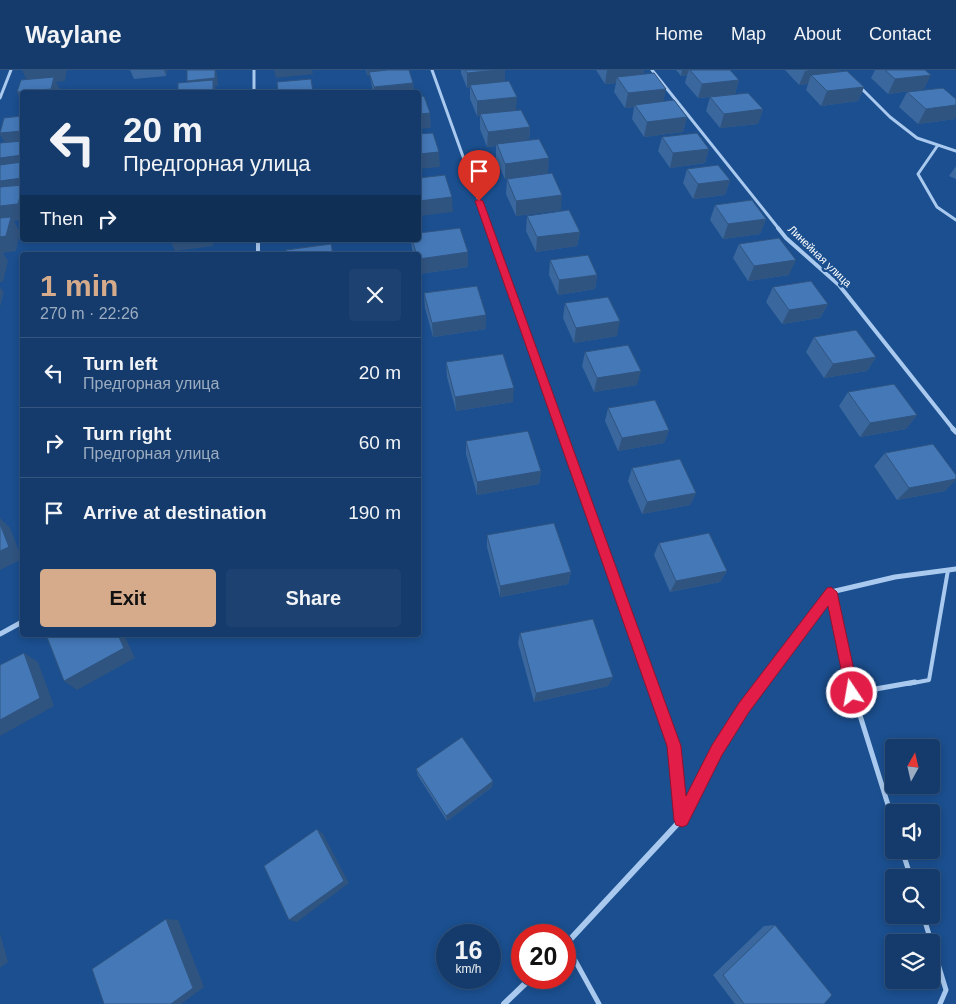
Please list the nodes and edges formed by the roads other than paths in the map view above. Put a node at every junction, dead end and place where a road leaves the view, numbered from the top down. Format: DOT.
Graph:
graph roads {
  1 [pos="10,70"];
  2 [pos="254,70"];
  3 [pos="432,70"];
  4 [pos="652,70"];
  5 [pos="856,84"];
  6 [pos="254,90"];
  7 [pos="0,98"];
  8 [pos="938,145"];
  9 [pos="956,151"];
  10 [pos="956,220"];
  11 [pos="956,432"];
  12 [pos="956,569"];
  13 [pos="948,570"];
  14 [pos="831,592"];
  15 [pos="20,623"];
  16 [pos="0,634"];
  17 [pos="852,693"];
  18 [pos="888,804"];
  19 [pos="682,820"];
  20 [pos="926,924"];
  21 [pos="576,933"];
  22 [pos="576,962"];
  23 [pos="520,989"];
  24 [pos="504,1004"];
  25 [pos="599,1004"];
  26 [pos="940,1004"];
  1 -- 7 [label="street"];
  2 -- 6 [label="street"];
  3 -- 19 [label="street"];
  4 -- 11 [label="street, Линейная улица"];
  5 -- 8 [label="street"];
  8 -- 9 [label="street"];
  8 -- 10 [label="street"];
  12 -- 13 [label="street"];
  13 -- 14 [label="street"];
  13 -- 17 [label="lane"];
  14 -- 17 [label="lane"];
  14 -- 19 [label="street"];
  15 -- 16 [label="street"];
  17 -- 18 [label="lane"];
  19 -- 21 [label="street"];
  20 -- 26 [label="lane"];
  22 -- 25 [label="lane"];
  23 -- 24 [label="street"];
}
